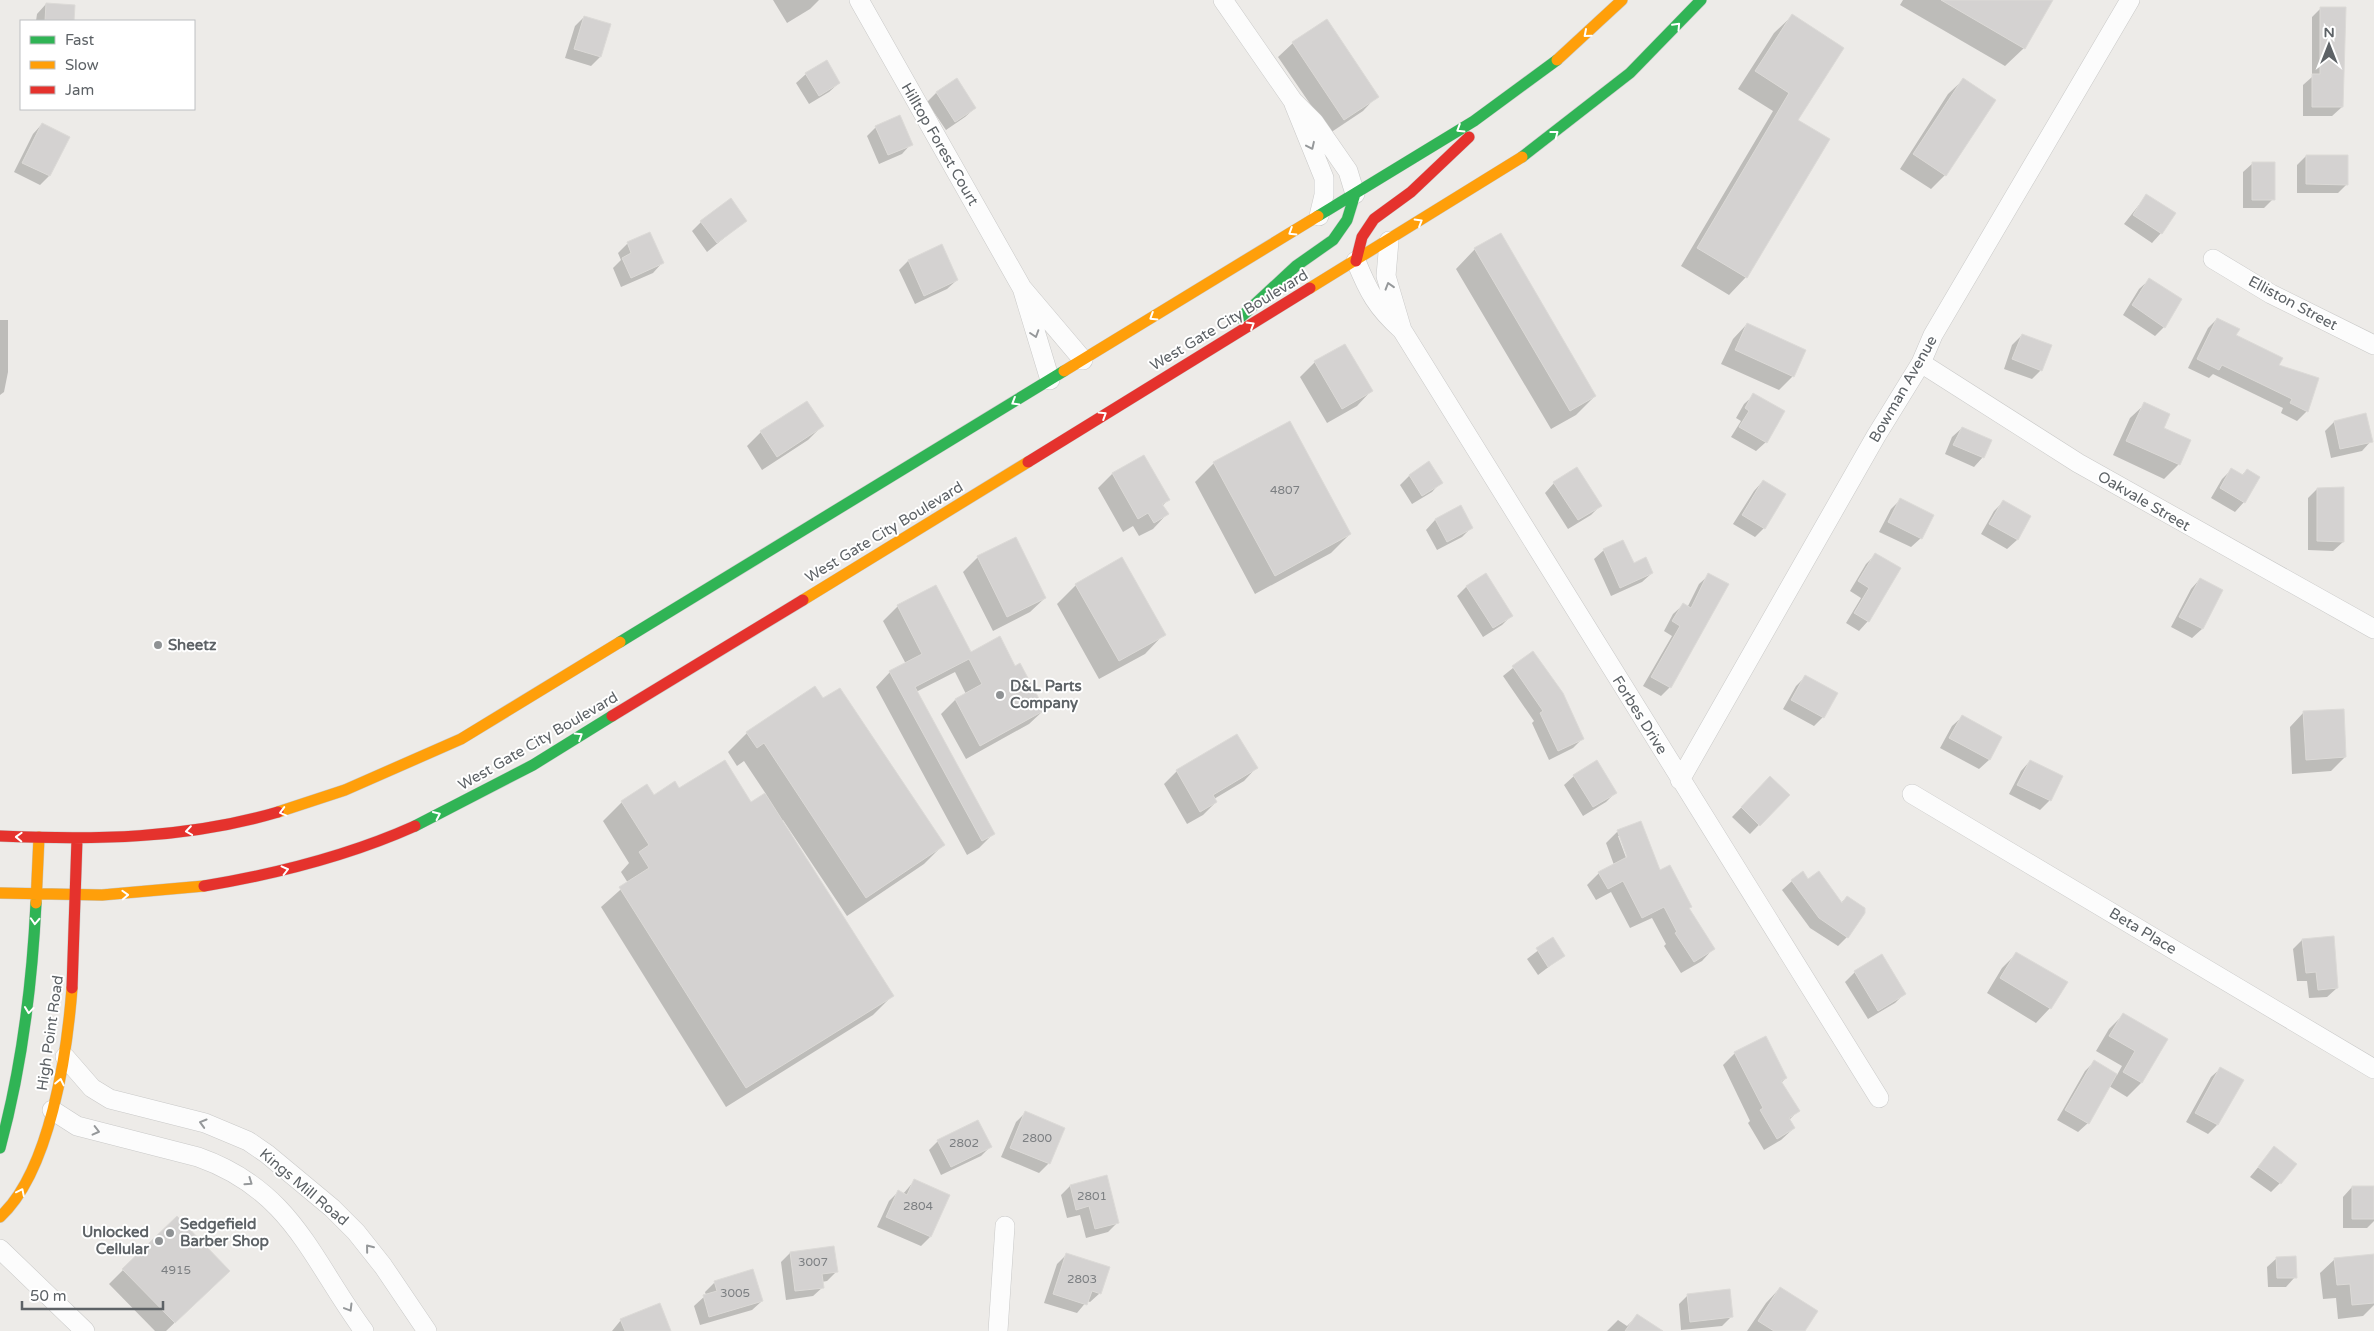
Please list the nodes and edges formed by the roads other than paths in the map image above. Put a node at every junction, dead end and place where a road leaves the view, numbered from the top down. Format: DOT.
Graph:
graph roads {
  1 [pos="859,0"];
  2 [pos="1223,0"];
  3 [pos="1622,0"];
  4 [pos="1701,0"];
  5 [pos="2130,0"];
  6 [pos="1515,92"];
  7 [pos="1293,101"];
  8 [pos="1355,194"];
  9 [pos="1319,216"];
  10 [pos="1389,241"];
  11 [pos="2213,259"];
  12 [pos="1356,261"];
  13 [pos="1022,288"];
  14 [pos="1402,330"];
  15 [pos="2374,345"];
  16 [pos="1083,360"];
  17 [pos="1194,360"];
  18 [pos="1921,363"];
  19 [pos="1050,380"];
  20 [pos="2374,629"];
  21 [pos="1680,780"];
  22 [pos="1912,794"];
  23 [pos="0,836"];
  24 [pos="39,838"];
  25 [pos="77,839"];
  26 [pos="0,893"];
  27 [pos="36,895"];
  28 [pos="76,896"];
  29 [pos="24,1050"];
  30 [pos="65,1056"];
  31 [pos="2374,1068"];
  32 [pos="29,1077"];
  33 [pos="1879,1098"];
  34 [pos="49,1107"];
  35 [pos="0,1148"];
  36 [pos="0,1217"];
  37 [pos="1005,1226"];
  38 [pos="0,1249"];
  39 [pos="86,1331"];
  40 [pos="364,1331"];
  41 [pos="427,1331"];
  42 [pos="998,1331"];
  1 -- 13 [label="street, Hilltop Forest Court"];
  2 -- 7 [label="street"];
  3 -- 6 [label="main road, one-way"];
  10 -- 4 [label="main road, West Gate City Boulevard, one-way"];
  5 -- 18 [label="street, Bowman Avenue"];
  6 -- 8 [label="main road, one-way"];
  6 -- 12 [label="main road"];
  7 -- 8 [label="street"];
  7 -- 9 [label="street, one-way"];
  8 -- 9 [label="main road"];
  8 -- 17 [label="main road"];
  9 -- 16 [label="main road, one-way"];
  10 -- 12 [label="main road, West Gate City Boulevard"];
  14 -- 10 [label="street, Forbes Drive, one-way"];
  11 -- 15 [label="street, Elliston Street"];
  12 -- 14 [label="street, Forbes Drive"];
  17 -- 12 [label="main road, West Gate City Boulevard, one-way"];
  13 -- 16 [label="street, Hilltop Forest Court"];
  13 -- 19 [label="street, Hilltop Forest Court, one-way"];
  14 -- 21 [label="street, Forbes Drive"];
  16 -- 19 [label="main road"];
  28 -- 17 [label="main road, West Gate City Boulevard, one-way"];
  18 -- 20 [label="street, Oakvale Street"];
  18 -- 21 [label="street, Bowman Avenue"];
  19 -- 25 [label="main road, one-way"];
  21 -- 33 [label="street, Forbes Drive"];
  22 -- 31 [label="street, Beta Place"];
  24 -- 23 [label="main road, one-way"];
  24 -- 25 [label="main road"];
  24 -- 27 [label="main road, High Point Road"];
  25 -- 28 [label="main road, High Point Road"];
  26 -- 27 [label="main road, West Gate City Boulevard"];
  27 -- 28 [label="main road, West Gate City Boulevard"];
  27 -- 29 [label="main road, High Point Road, one-way"];
  28 -- 30 [label="main road, High Point Road"];
  29 -- 32 [label="main road"];
  29 -- 35 [label="main road, High Point Road"];
  34 -- 30 [label="main road, High Point Road, one-way"];
  41 -- 30 [label="street, Kings Mill Road, one-way"];
  36 -- 34 [label="main road, High Point Road, one-way"];
  34 -- 40 [label="street, Kings Mill Road, one-way"];
  37 -- 42 [label="street"];
  38 -- 39 [label="street"];
}
